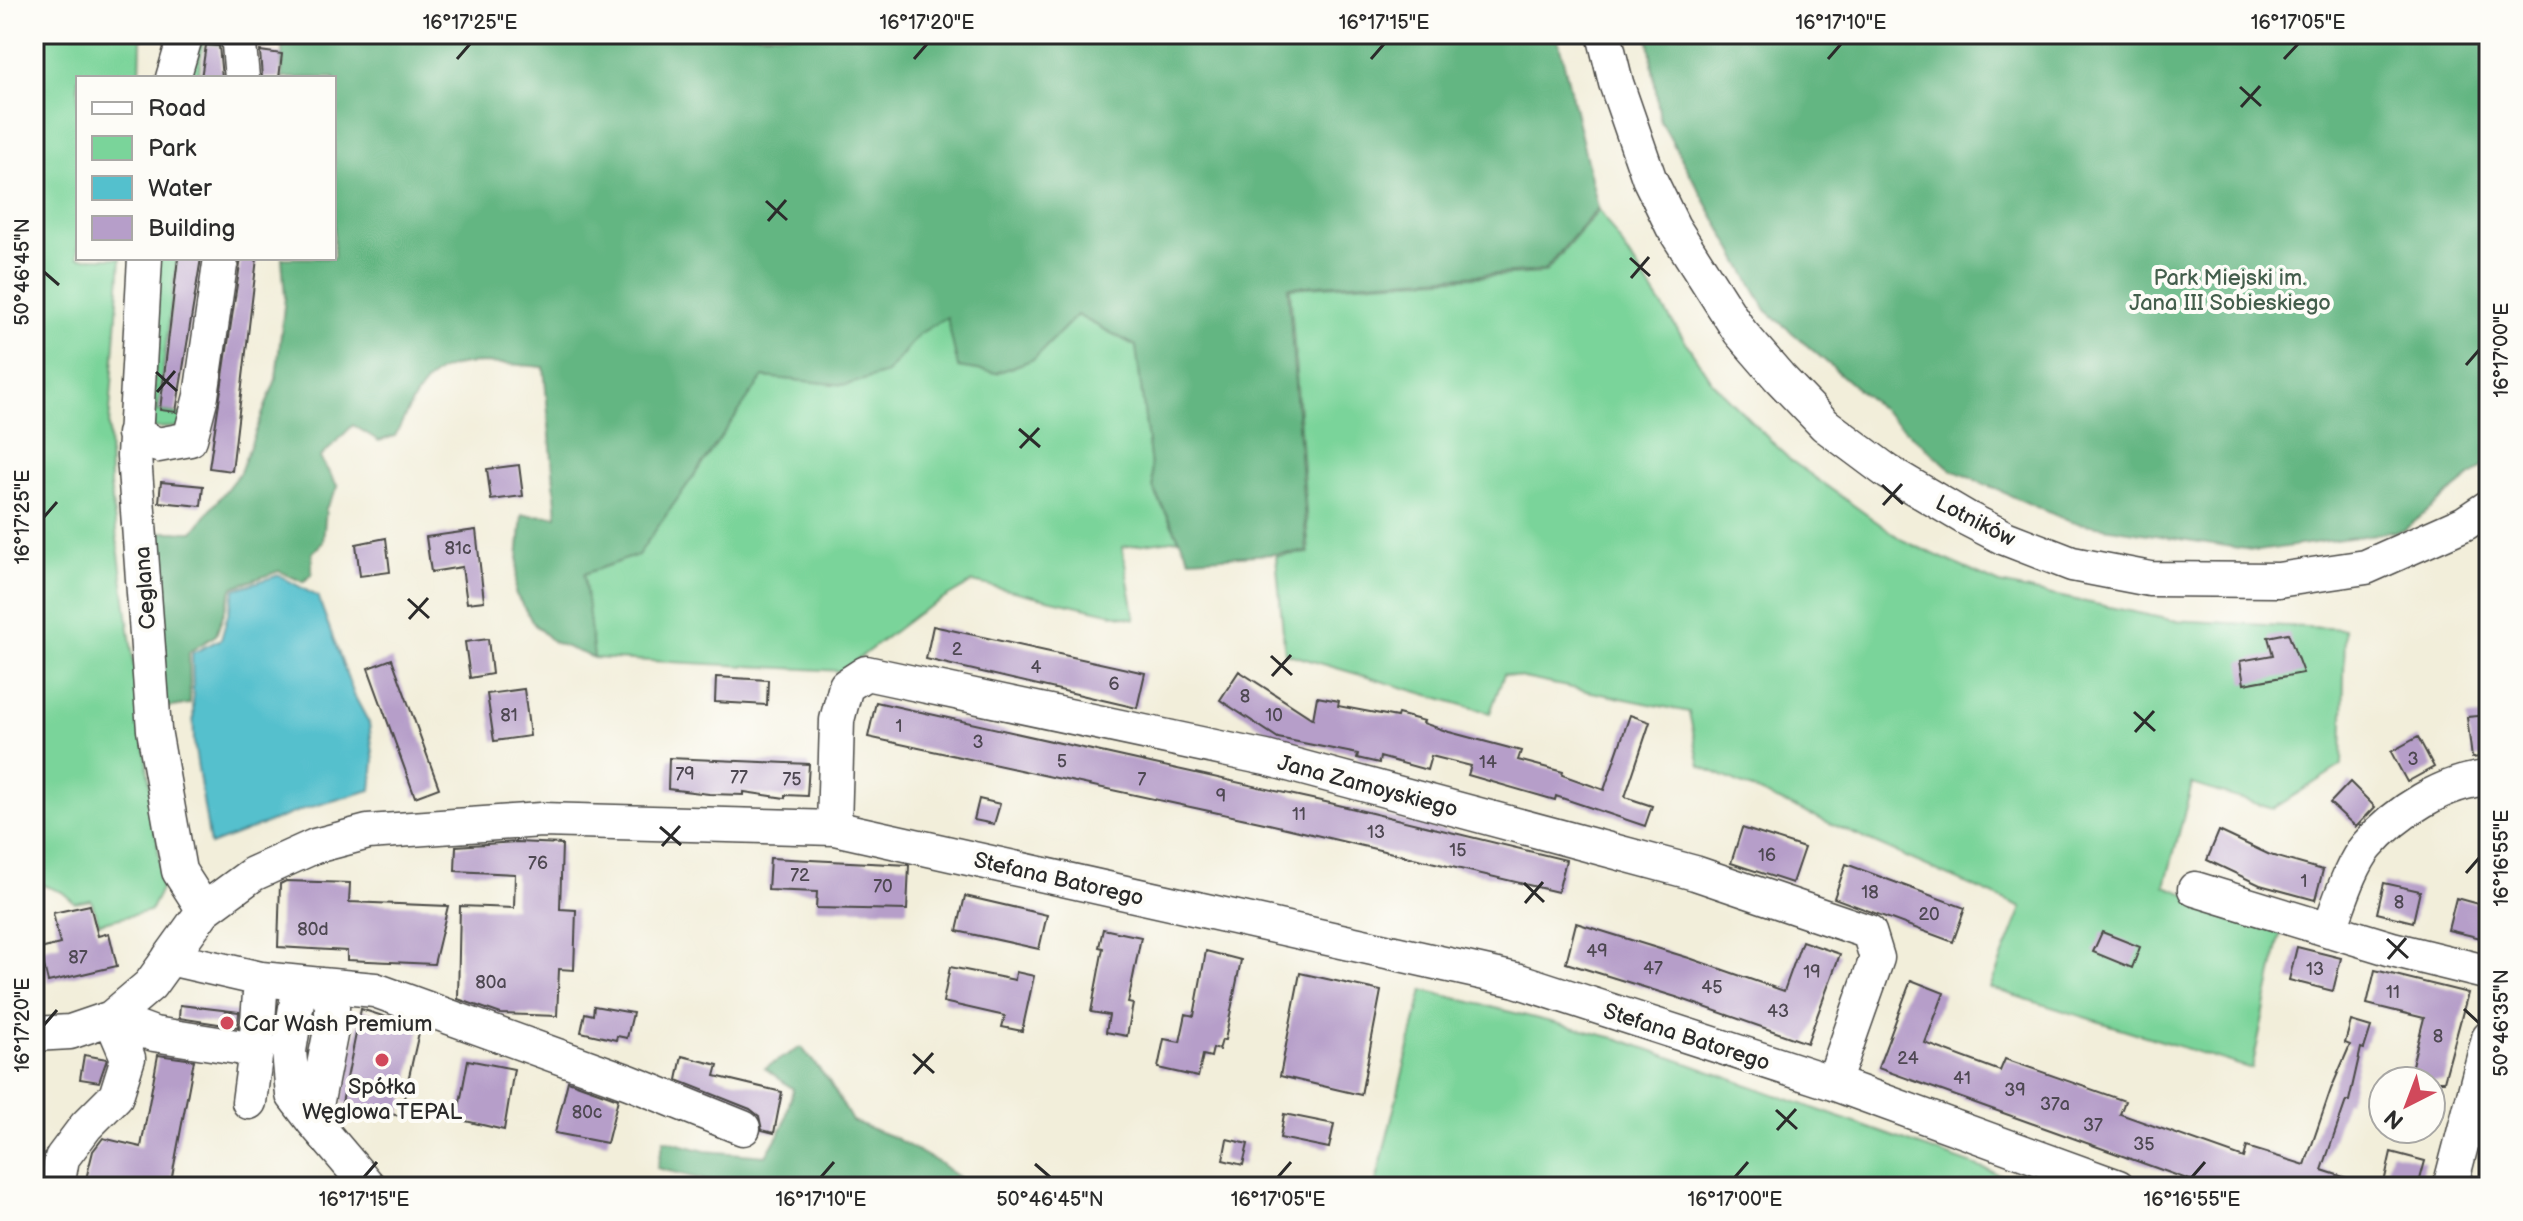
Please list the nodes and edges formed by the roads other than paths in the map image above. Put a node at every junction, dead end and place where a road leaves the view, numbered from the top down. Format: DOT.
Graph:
graph roads {
  1 [pos="186,34"];
  2 [pos="238,34"];
  3 [pos="1604,34"];
  4 [pos="174,76"];
  5 [pos="242,76"];
  6 [pos="145,260"];
  7 [pos="221,260"];
  8 [pos="134,434"];
  9 [pos="2489,507"];
  10 [pos="2489,778"];
  11 [pos="834,828"];
  12 [pos="2195,889"];
  13 [pos="204,910"];
  14 [pos="2329,930"];
  15 [pos="169,958"];
  16 [pos="2489,973"];
  17 [pos="261,979"];
  18 [pos="310,984"];
  19 [pos="111,1018"];
  20 [pos="34,1034"];
  21 [pos="2489,1038"];
  22 [pos="256,1050"];
  23 [pos="1833,1083"];
  24 [pos="249,1102"];
  25 [pos="743,1128"];
  26 [pos="57,1187"];
  27 [pos="369,1187"];
  28 [pos="2118,1187"];
  29 [pos="2450,1187"];
  1 -- 4 [label="street"];
  2 -- 5 [label="street"];
  3 -- 9 [label="street, Lotników"];
  6 -- 8 [label="street, Ceglana"];
  7 -- 8 [label="street"];
  8 -- 13 [label="street, Ceglana"];
  10 -- 14 [label="street"];
  11 -- 13 [label="street, Stefana Batorego"];
  11 -- 23 [label="street, Stefana Batorego"];
  11 -- 23 [label="street, Jana Zamoyskiego"];
  12 -- 14 [label="street"];
  13 -- 15 [label="street, Stefana Batorego"];
  14 -- 16 [label="street"];
  15 -- 17 [label="street"];
  15 -- 19 [label="street, Stefana Batorego"];
  17 -- 18 [label="street"];
  17 -- 22 [label="street"];
  18 -- 25 [label="street"];
  18 -- 27 [label="street"];
  19 -- 20 [label="street, Stefana Batorego"];
  19 -- 22 [label="street"];
  19 -- 26 [label="street"];
  21 -- 29 [label="street"];
  22 -- 24 [label="street"];
  23 -- 28 [label="street, Stefana Batorego"];
}
